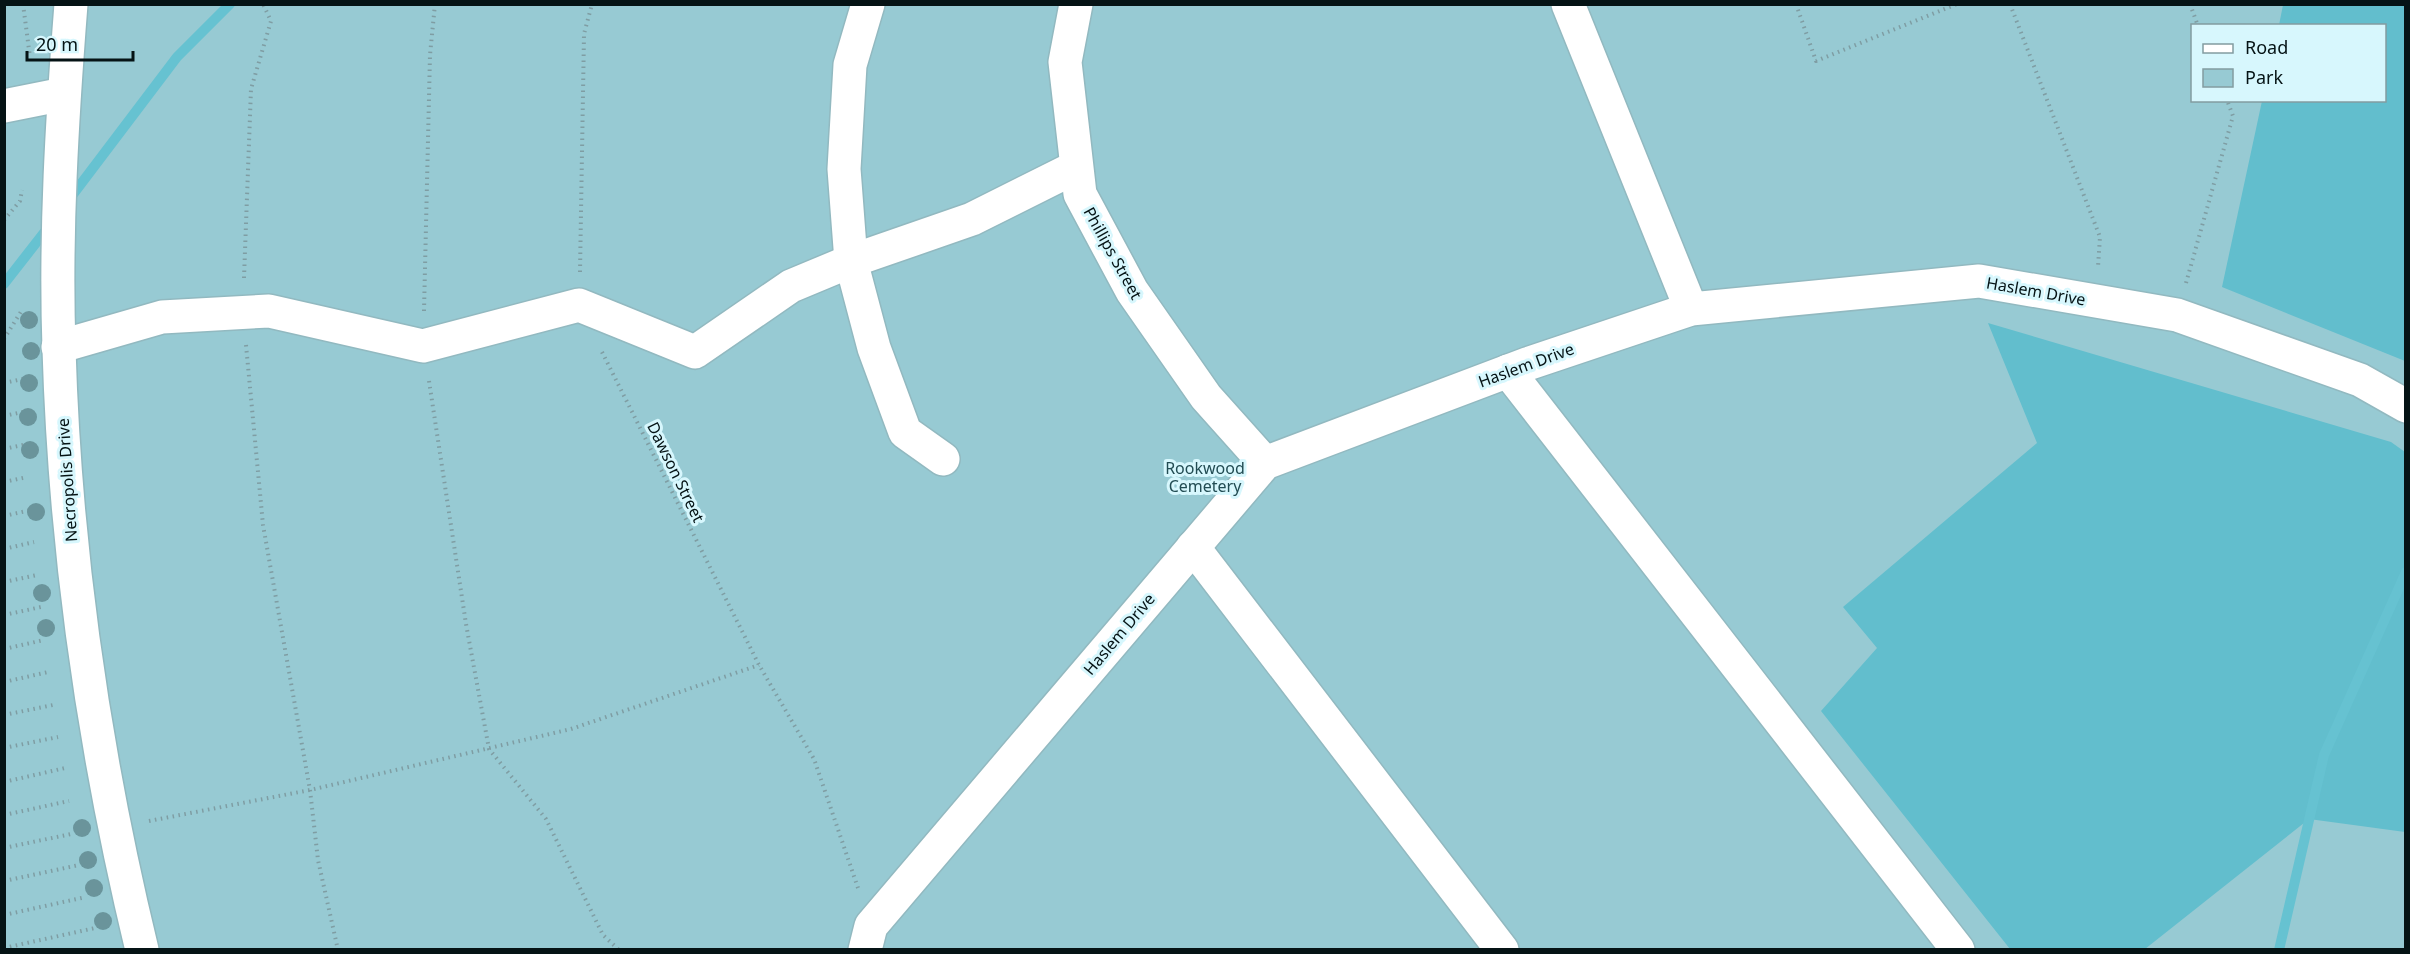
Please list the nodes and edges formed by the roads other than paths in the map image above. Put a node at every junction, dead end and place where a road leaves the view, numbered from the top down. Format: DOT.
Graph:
graph roads {
  1 [pos="71,4"];
  2 [pos="868,4"];
  3 [pos="1076,4"];
  4 [pos="1568,4"];
  5 [pos="35,100"];
  6 [pos="1076,167"];
  7 [pos="851,261"];
  8 [pos="1691,309"];
  9 [pos="58,346"];
  10 [pos="1508,371"];
  11 [pos="2406,406"];
  12 [pos="943,459"];
  13 [pos="1265,463"];
  14 [pos="1193,547"];
  15 [pos="868,938"];
  16 [pos="142,950"];
  17 [pos="1502,950"];
  18 [pos="1958,950"];
  1 -- 5 [label="street, Necropolis Drive"];
  2 -- 7 [label="street"];
  3 -- 6 [label="street, Phillips Street"];
  4 -- 8 [label="street"];
  5 -- 9 [label="street, Necropolis Drive"];
  6 -- 7 [label="street"];
  6 -- 13 [label="street, Phillips Street"];
  7 -- 9 [label="street"];
  7 -- 12 [label="street"];
  8 -- 10 [label="street, Haslem Drive"];
  8 -- 11 [label="street, Haslem Drive"];
  9 -- 16 [label="street, Necropolis Drive"];
  10 -- 13 [label="street, Haslem Drive"];
  10 -- 18 [label="street"];
  13 -- 14 [label="street, Haslem Drive"];
  14 -- 15 [label="street, Haslem Drive"];
  14 -- 17 [label="street"];
}
